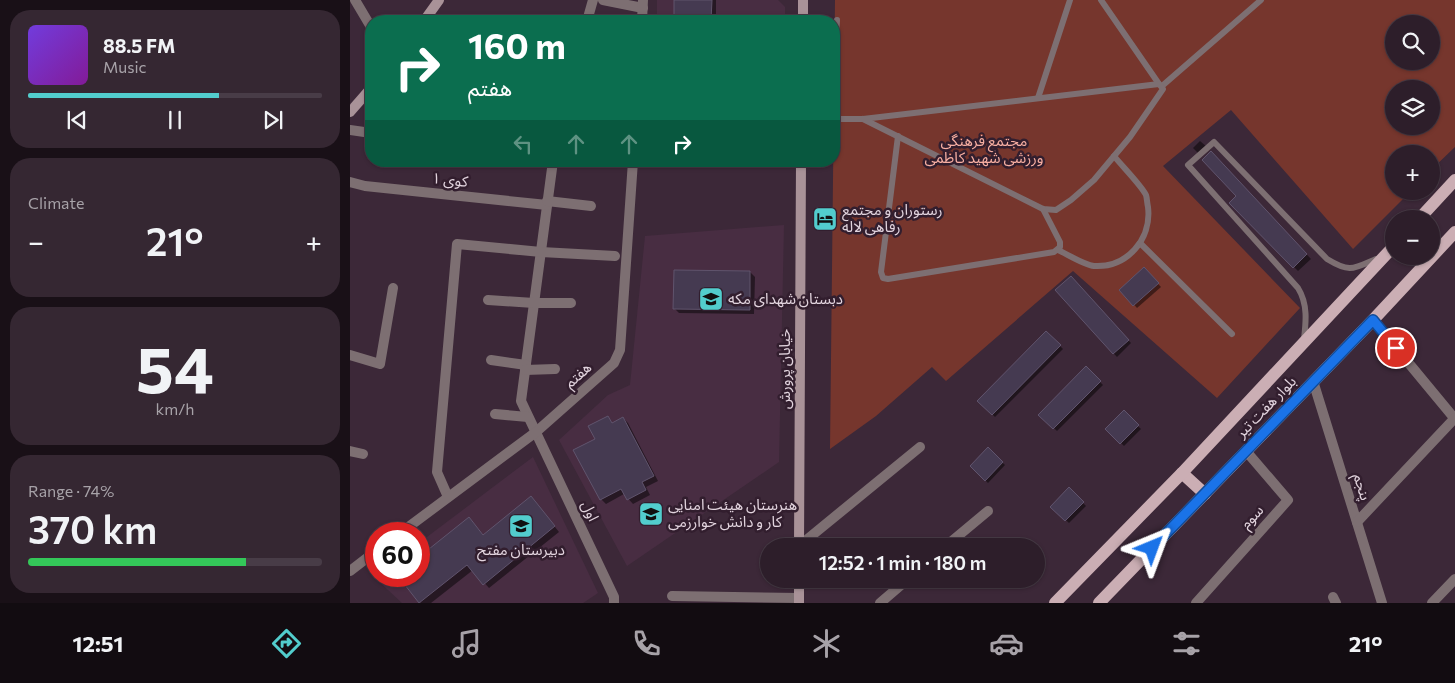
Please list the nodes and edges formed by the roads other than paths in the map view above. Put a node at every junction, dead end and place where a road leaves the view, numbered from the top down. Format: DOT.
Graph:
graph roads {
  1 [pos="355,0"];
  2 [pos="440,0"];
  3 [pos="593,0"];
  4 [pos="603,0"];
  5 [pos="803,0"];
  6 [pos="1070,0"];
  7 [pos="1101,0"];
  8 [pos="1261,0"];
  9 [pos="643,4"];
  10 [pos="429,15"];
  11 [pos="589,15"];
  12 [pos="802,15"];
  13 [pos="365,17"];
  14 [pos="1161,85"];
  15 [pos="365,95"];
  16 [pos="1038,98"];
  17 [pos="350,112"];
  18 [pos="840,119"];
  19 [pos="863,119"];
  20 [pos="350,130"];
  21 [pos="365,132"];
  22 [pos="898,136"];
  23 [pos="1114,156"];
  24 [pos="552,167"];
  25 [pos="633,167"];
  26 [pos="800,167"];
  27 [pos="1455,180"];
  28 [pos="350,182"];
  29 [pos="547,203"];
  30 [pos="591,206"];
  31 [pos="1043,208"];
  32 [pos="1427,210"];
  33 [pos="1455,232"];
  34 [pos="1140,243"];
  35 [pos="1058,250"];
  36 [pos="541,252"];
  37 [pos="1385,253"];
  38 [pos="1385,255"];
  39 [pos="614,256"];
  40 [pos="393,288"];
  41 [pos="488,300"];
  42 [pos="534,303"];
  43 [pos="571,303"];
  44 [pos="1373,320"];
  45 [pos="1232,334"];
  46 [pos="1303,343"];
  47 [pos="350,355"];
  48 [pos="491,360"];
  49 [pos="525,368"];
  50 [pos="555,369"];
  51 [pos="1313,381"];
  52 [pos="495,414"];
  53 [pos="528,417"];
  54 [pos="1455,418"];
  55 [pos="536,432"];
  56 [pos="920,448"];
  57 [pos="350,451"];
  58 [pos="1246,451"];
  59 [pos="363,454"];
  60 [pos="1182,473"];
  61 [pos="1205,494"];
  62 [pos="448,497"];
  63 [pos="988,511"];
  64 [pos="415,522"];
  65 [pos="1357,522"];
  66 [pos="799,538"];
  67 [pos="809,538"];
  68 [pos="956,538"];
  69 [pos="365,559"];
  70 [pos="350,571"];
  71 [pos="1455,579"];
  72 [pos="898,588"];
  73 [pos="672,596"];
  74 [pos="799,600"];
  75 [pos="614,603"];
  76 [pos="880,603"];
  77 [pos="1055,603"];
  78 [pos="1099,603"];
  79 [pos="1196,603"];
  80 [pos="1382,603"];
  81 [pos="1432,603"];
  1 -- 13 [label="street"];
  2 -- 10 [label="street"];
  3 -- 11 [label="street"];
  4 -- 9 [label="street"];
  5 -- 12 [label="street"];
  6 -- 16 [label="lane"];
  7 -- 14 [label="lane"];
  8 -- 14 [label="lane"];
  14 -- 16 [label="lane"];
  14 -- 23 [label="lane"];
  15 -- 17 [label="street"];
  16 -- 19 [label="lane"];
  18 -- 19 [label="lane"];
  19 -- 22 [label="lane"];
  20 -- 21 [label="street"];
  22 -- 31 [label="lane"];
  22 -- 35 [label="lane"];
  23 -- 31 [label="lane"];
  23 -- 34 [label="lane"];
  24 -- 29 [label="street, اول"];
  25 -- 55 [label="street, هفتم"];
  26 -- 66 [label="street, خیابان پرورش"];
  27 -- 32 [label="main road"];
  28 -- 29 [label="street, کوی ۱"];
  29 -- 30 [label="street, کوی ۱"];
  29 -- 36 [label="street, اول"];
  31 -- 35 [label="lane"];
  33 -- 44 [label="main road, بلوار هفت تیر"];
  34 -- 35 [label="lane"];
  34 -- 45 [label="lane"];
  36 -- 39 [label="street"];
  36 -- 42 [label="street, اول"];
  36 -- 62 [label="street"];
  37 -- 46 [label="lane"];
  38 -- 46 [label="main road, بلوار هفت تیر"];
  40 -- 47 [label="street"];
  41 -- 42 [label="street"];
  42 -- 43 [label="street"];
  42 -- 49 [label="street, اول"];
  44 -- 51 [label="main road, بلوار هفت تیر"];
  44 -- 54 [label="street"];
  46 -- 60 [label="main road, بلوار هفت تیر"];
  48 -- 49 [label="street"];
  49 -- 50 [label="street"];
  49 -- 53 [label="street, اول"];
  51 -- 58 [label="main road, بلوار هفت تیر"];
  51 -- 65 [label="street, پنجم"];
  52 -- 53 [label="street"];
  53 -- 55 [label="street, اول"];
  54 -- 65 [label="street"];
  55 -- 62 [label="street, هفتم"];
  55 -- 75 [label="street, اول"];
  56 -- 67 [label="street"];
  57 -- 59 [label="street"];
  58 -- 61 [label="main road, بلوار هفت تیر"];
  58 -- 79 [label="street, سوم"];
  60 -- 61 [label="main road"];
  60 -- 77 [label="main road, بلوار هفت تیر"];
  61 -- 78 [label="main road, بلوار هفت تیر"];
  62 -- 64 [label="street, هفتم"];
  63 -- 68 [label="street"];
  65 -- 80 [label="street, پنجم"];
  69 -- 70 [label="street"];
  71 -- 81 [label="street"];
  72 -- 76 [label="street"];
  73 -- 74 [label="street"];
}
